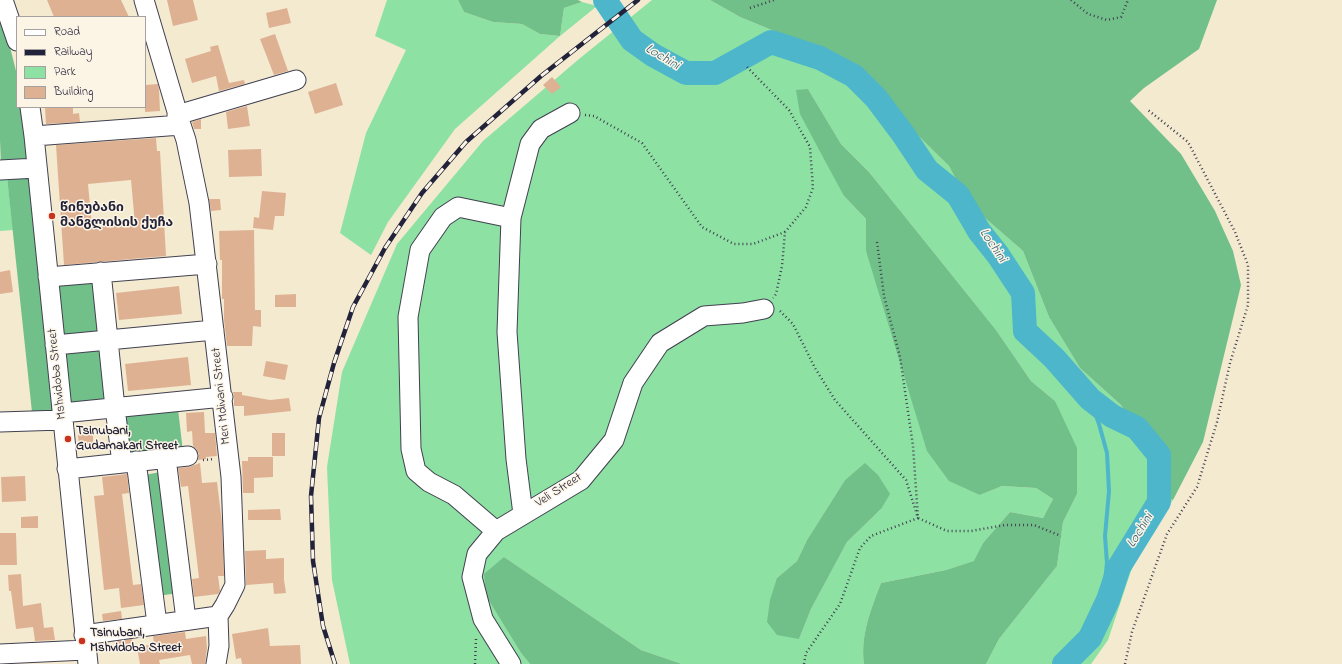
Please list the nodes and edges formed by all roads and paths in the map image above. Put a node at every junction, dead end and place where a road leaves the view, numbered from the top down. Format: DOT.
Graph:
graph roads {
  1 [pos="3,0"];
  2 [pos="144,0"];
  3 [pos="774,0"];
  4 [pos="1071,0"];
  5 [pos="1128,0"];
  6 [pos="750,8"];
  7 [pos="16,38"];
  8 [pos="747,66"];
  9 [pos="296,80"];
  10 [pos="30,108"];
  11 [pos="1148,110"];
  12 [pos="570,113"];
  13 [pos="179,120"];
  14 [pos="34,136"];
  15 [pos="37,168"];
  16 [pos="0,170"];
  17 [pos="511,218"];
  18 [pos="785,232"];
  19 [pos="877,242"];
  20 [pos="207,264"];
  21 [pos="101,272"];
  22 [pos="48,277"];
  23 [pos="764,309"];
  24 [pos="214,330"];
  25 [pos="108,340"];
  26 [pos="55,345"];
  27 [pos="223,397"];
  28 [pos="115,408"];
  29 [pos="62,416"];
  30 [pos="0,422"];
  31 [pos="188,456"];
  32 [pos="166,458"];
  33 [pos="228,458"];
  34 [pos="129,462"];
  35 [pos="67,469"];
  36 [pos="523,514"];
  37 [pos="918,518"];
  38 [pos="496,531"];
  39 [pos="1061,536"];
  40 [pos="218,616"];
  41 [pos="186,620"];
  42 [pos="157,624"];
  43 [pos="86,650"];
  44 [pos="0,654"];
  45 [pos="218,655"];
  46 [pos="230,664"];
  47 [pos="511,664"];
  48 [pos="804,664"];
  49 [pos="1126,664"];
  1 -- 7 [label="street"];
  2 -- 13 [label="street, Meri Mdivani Street"];
  3 -- 6 [label="path"];
  4 -- 5 [label="path"];
  8 -- 18 [label="path"];
  9 -- 13 [label="street"];
  10 -- 14 [label="street, Mshvidoba Street"];
  11 -- 49 [label="path"];
  12 -- 17 [label="street"];
  12 -- 18 [label="path"];
  13 -- 14 [label="street"];
  13 -- 20 [label="street, Meri Mdivani Street"];
  14 -- 15 [label="street, Mshvidoba Street"];
  15 -- 16 [label="street"];
  15 -- 22 [label="street, Mshvidoba Street"];
  17 -- 36 [label="street"];
  17 -- 38 [label="street"];
  18 -- 23 [label="path"];
  19 -- 37 [label="path"];
  20 -- 21 [label="street"];
  20 -- 24 [label="street, Meri Mdivani Street"];
  21 -- 22 [label="street"];
  21 -- 25 [label="street"];
  22 -- 26 [label="street, Mshvidoba Street"];
  23 -- 36 [label="street, Veli Street"];
  23 -- 37 [label="path"];
  24 -- 25 [label="street"];
  24 -- 27 [label="street, Meri Mdivani Street"];
  25 -- 26 [label="street"];
  25 -- 28 [label="street"];
  26 -- 29 [label="street, Mshvidoba Street"];
  27 -- 28 [label="street"];
  27 -- 33 [label="street, Meri Mdivani Street"];
  28 -- 29 [label="street"];
  28 -- 34 [label="street"];
  29 -- 30 [label="street"];
  29 -- 35 [label="street, Mshvidoba Street"];
  31 -- 32 [label="street"];
  31 -- 33 [label="path"];
  32 -- 34 [label="street"];
  32 -- 41 [label="street"];
  33 -- 40 [label="street, Meri Mdivani Street"];
  34 -- 35 [label="street"];
  34 -- 42 [label="street"];
  35 -- 43 [label="street, Mshvidoba Street"];
  36 -- 38 [label="street, Veli Street"];
  37 -- 39 [label="path"];
  37 -- 48 [label="path"];
  38 -- 47 [label="street, Veli Street"];
  40 -- 41 [label="street"];
  40 -- 45 [label="street"];
  41 -- 42 [label="street"];
  42 -- 43 [label="street"];
  43 -- 44 [label="street"];
  45 -- 46 [label="street"];
}
